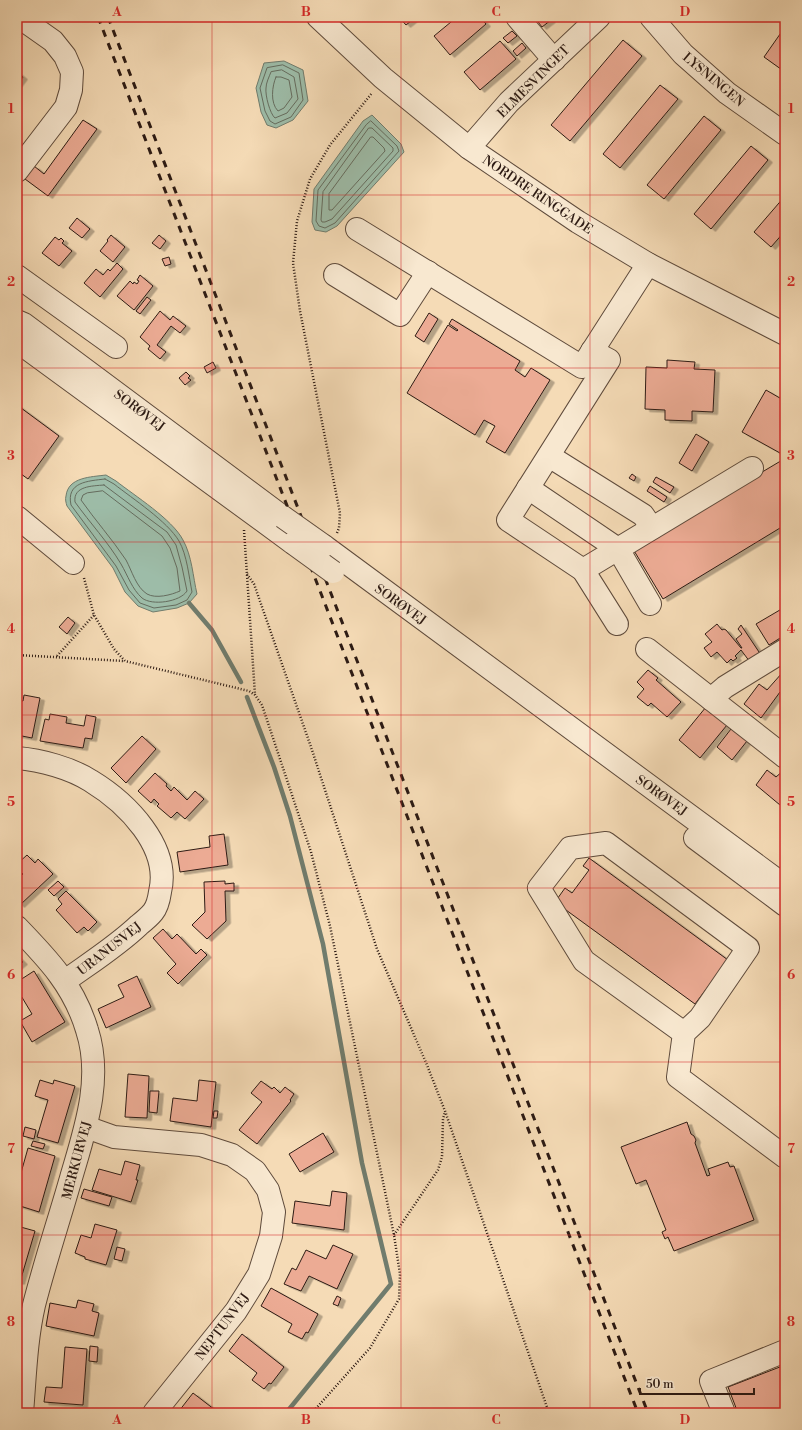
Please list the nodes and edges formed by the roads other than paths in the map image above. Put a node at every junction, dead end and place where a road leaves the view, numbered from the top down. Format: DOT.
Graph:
graph roads {
  1 [pos="19,17"];
  2 [pos="318,17"];
  3 [pos="516,17"];
  4 [pos="599,17"];
  5 [pos="651,17"];
  6 [pos="554,60"];
  7 [pos="785,134"];
  8 [pos="469,148"];
  9 [pos="17,171"];
  10 [pos="357,229"];
  11 [pos="648,264"];
  12 [pos="428,272"];
  13 [pos="335,275"];
  14 [pos="17,276"];
  15 [pos="17,321"];
  16 [pos="785,334"];
  17 [pos="17,341"];
  18 [pos="116,347"];
  19 [pos="592,351"];
  20 [pos="549,456"];
  21 [pos="752,468"];
  22 [pos="528,488"];
  23 [pos="17,517"];
  24 [pos="652,528"];
  25 [pos="618,549"];
  26 [pos="330,557"];
  27 [pos="73,563"];
  28 [pos="583,570"];
  29 [pos="650,604"];
  30 [pos="617,624"];
  31 [pos="647,650"];
  32 [pos="785,650"];
  33 [pos="711,700"];
  34 [pos="785,757"];
  35 [pos="17,758"];
  36 [pos="785,886"];
  37 [pos="785,905"];
  38 [pos="17,926"];
  39 [pos="65,981"];
  40 [pos="684,1033"];
  41 [pos="86,1127"];
  42 [pos="785,1157"];
  43 [pos="785,1351"];
  44 [pos="22,1413"];
  45 [pos="154,1413"];
  46 [pos="724,1413"];
  1 -- 9 [label="street"];
  2 -- 8 [label="street, NORDRE RINGGADE"];
  3 -- 6 [label="street"];
  4 -- 6 [label="street, ELMESVINGET"];
  5 -- 7 [label="street, LYSNINGEN"];
  6 -- 8 [label="street, ELMESVINGET"];
  8 -- 11 [label="street, NORDRE RINGGADE"];
  10 -- 12 [label="street"];
  11 -- 16 [label="street, NORDRE RINGGADE"];
  11 -- 19 [label="street"];
  12 -- 13 [label="street"];
  12 -- 19 [label="street"];
  14 -- 18 [label="street"];
  15 -- 26 [label="street, SORØVEJ, bridge"];
  17 -- 26 [label="street, SORØVEJ, bridge"];
  19 -- 20 [label="street"];
  20 -- 22 [label="street"];
  20 -- 24 [label="street"];
  21 -- 24 [label="street"];
  22 -- 25 [label="street"];
  22 -- 28 [label="street"];
  23 -- 27 [label="street"];
  24 -- 25 [label="street"];
  25 -- 28 [label="street"];
  25 -- 29 [label="street"];
  26 -- 36 [label="street, SORØVEJ"];
  26 -- 37 [label="street, SORØVEJ"];
  28 -- 30 [label="street"];
  31 -- 33 [label="street"];
  32 -- 33 [label="street"];
  33 -- 34 [label="street"];
  35 -- 39 [label="street, URANUSVEJ"];
  38 -- 39 [label="street, MERKURVEJ"];
  39 -- 41 [label="street, MERKURVEJ"];
  40 -- 40 [label="street"];
  40 -- 42 [label="street"];
  41 -- 44 [label="street, MERKURVEJ"];
  41 -- 45 [label="street, NEPTUNVEJ"];
  43 -- 46 [label="street"];
}
